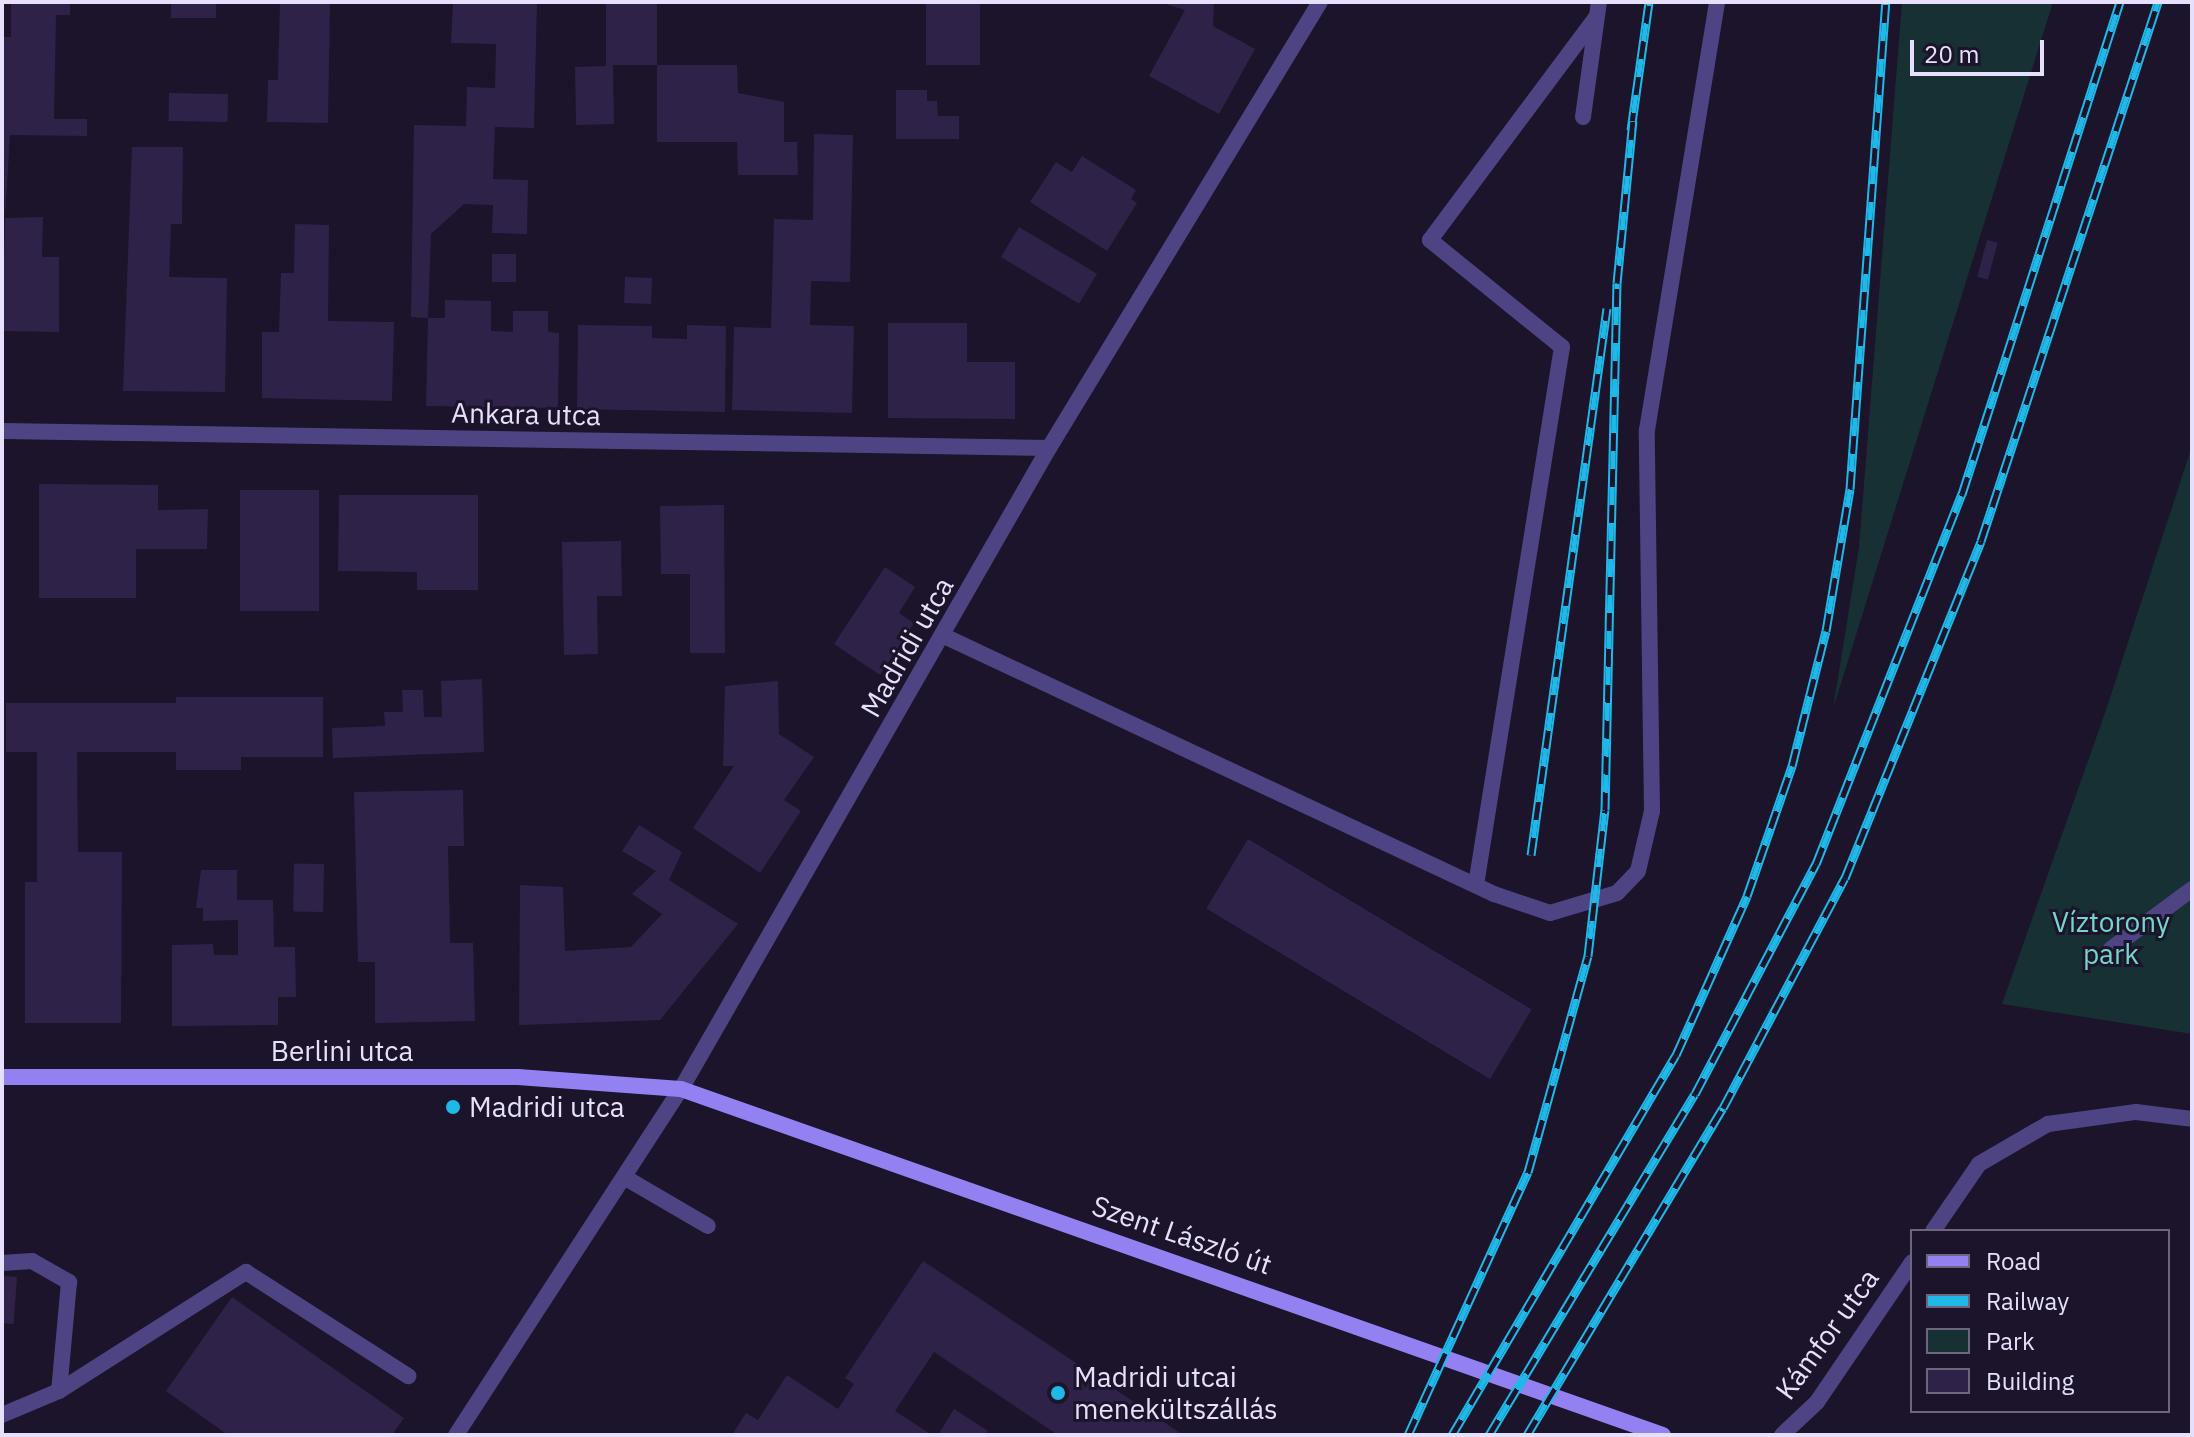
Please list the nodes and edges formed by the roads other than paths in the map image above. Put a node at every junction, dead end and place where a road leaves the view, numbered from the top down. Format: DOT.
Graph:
graph roads {
  1 [pos="1320,2"];
  2 [pos="1717,2"];
  3 [pos="1597,10"];
  4 [pos="1583,117"];
  5 [pos="2,431"];
  6 [pos="1049,448"];
  7 [pos="944,636"];
  8 [pos="1476,885"];
  9 [pos="2192,889"];
  10 [pos="2111,949"];
  11 [pos="2,1077"];
  12 [pos="681,1089"];
  13 [pos="2192,1119"];
  14 [pos="624,1177"];
  15 [pos="708,1226"];
  16 [pos="1934,1229"];
  17 [pos="2,1263"];
  18 [pos="1910,1265"];
  19 [pos="408,1376"];
  20 [pos="59,1391"];
  21 [pos="2,1415"];
  22 [pos="456,1435"];
  23 [pos="1663,1435"];
  24 [pos="1782,1435"];
  1 -- 6 [label="street, Madridi utca"];
  2 -- 8 [label="street"];
  3 -- 4 [label="street"];
  3 -- 8 [label="street"];
  5 -- 6 [label="street, Ankara utca"];
  6 -- 7 [label="street, Madridi utca"];
  7 -- 8 [label="street"];
  7 -- 12 [label="street, Madridi utca"];
  9 -- 10 [label="street"];
  11 -- 12 [label="street, Berlini utca"];
  12 -- 14 [label="street, Madridi utca"];
  12 -- 23 [label="street, Szent László út"];
  13 -- 16 [label="street"];
  14 -- 15 [label="street"];
  14 -- 22 [label="street, Madridi utca"];
  17 -- 20 [label="street"];
  18 -- 24 [label="street, Kámfor utca"];
  19 -- 20 [label="street"];
  20 -- 21 [label="street"];
}
